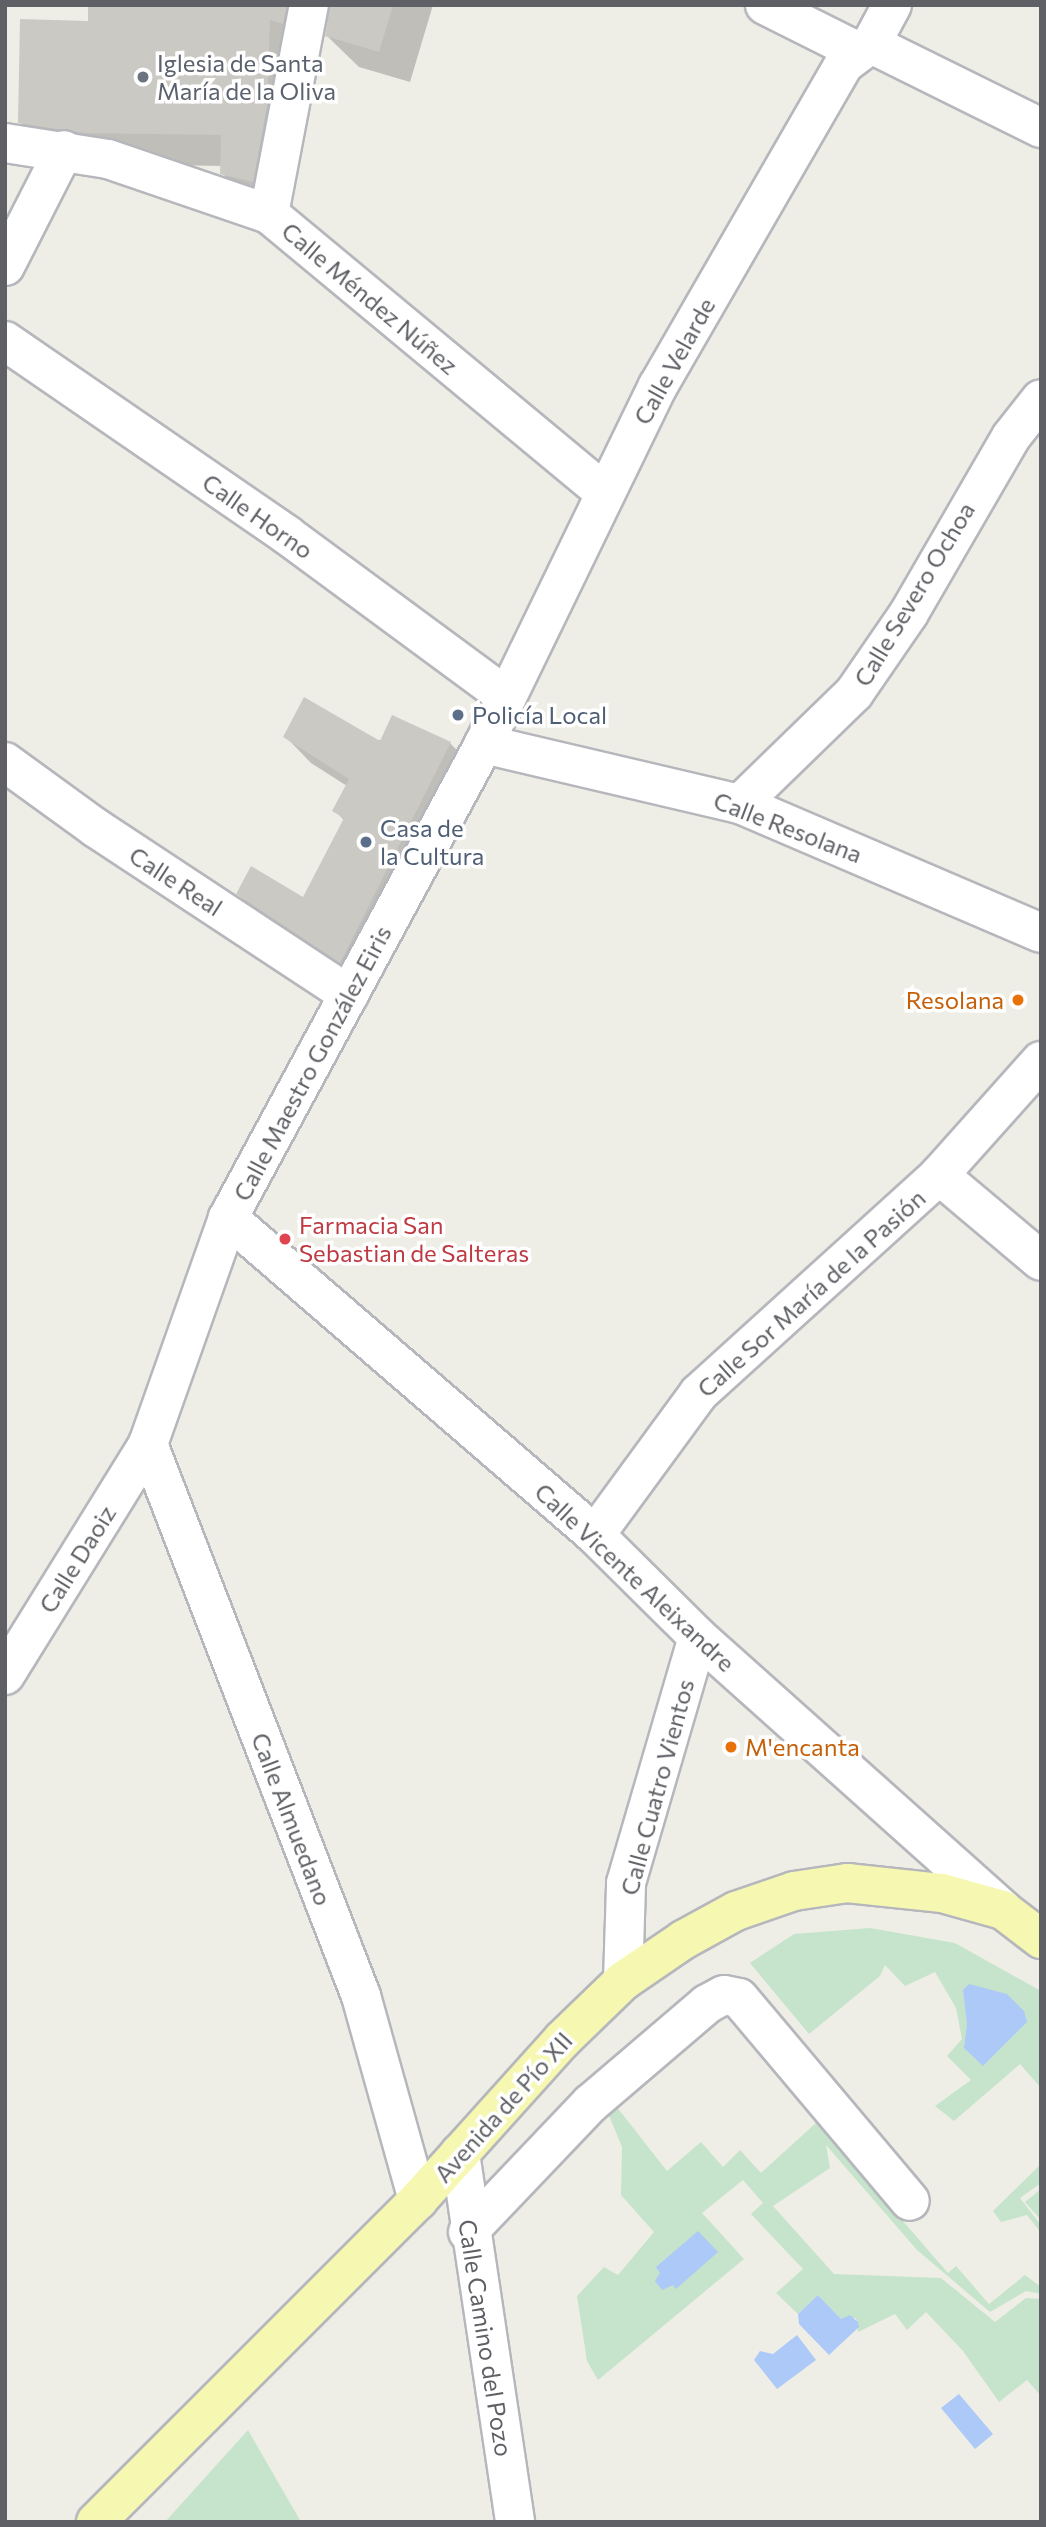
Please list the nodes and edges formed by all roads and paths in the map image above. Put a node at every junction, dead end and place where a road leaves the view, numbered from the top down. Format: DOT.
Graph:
graph roads {
  1 [pos="309,5"];
  2 [pos="765,5"];
  3 [pos="892,5"];
  4 [pos="865,48"];
  5 [pos="1041,128"];
  6 [pos="7,146"];
  7 [pos="64,150"];
  8 [pos="269,214"];
  9 [pos="5,266"];
  10 [pos="5,341"];
  11 [pos="1041,399"];
  12 [pos="604,492"];
  13 [pos="507,697"];
  14 [pos="484,744"];
  15 [pos="5,762"];
  16 [pos="740,804"];
  17 [pos="1041,933"];
  18 [pos="349,995"];
  19 [pos="1041,1061"];
  20 [pos="939,1175"];
  21 [pos="228,1218"];
  22 [pos="1041,1261"];
  23 [pos="148,1444"];
  24 [pos="595,1535"];
  25 [pos="698,1637"];
  26 [pos="5,1675"];
  27 [pos="1003,1910"];
  28 [pos="1041,1939"];
  29 [pos="623,1980"];
  30 [pos="460,2154"];
  31 [pos="418,2200"];
  32 [pos="910,2201"];
  33 [pos="468,2232"];
  34 [pos="96,2522"];
  35 [pos="515,2522"];
  1 -- 8 [label="street"];
  2 -- 4 [label="street"];
  3 -- 4 [label="street, Calle Velarde"];
  4 -- 5 [label="street"];
  4 -- 12 [label="street, Calle Velarde"];
  6 -- 7 [label="street, Calle Méndez Núñez"];
  7 -- 8 [label="street, Calle Méndez Núñez"];
  7 -- 9 [label="street"];
  8 -- 12 [label="street, Calle Méndez Núñez"];
  10 -- 13 [label="street, Calle Horno"];
  11 -- 16 [label="street, Calle Severo Ochoa"];
  12 -- 13 [label="street, Calle Velarde"];
  13 -- 14 [label="street, Calle Maestro González Eiris"];
  14 -- 16 [label="street, Calle Resolana"];
  14 -- 18 [label="street, Calle Maestro González Eiris"];
  15 -- 18 [label="street, Calle Real"];
  16 -- 17 [label="street, Calle Resolana"];
  18 -- 21 [label="street, Calle Maestro González Eiris"];
  19 -- 20 [label="street, Calle Sor María de la Pasión"];
  20 -- 22 [label="street"];
  20 -- 24 [label="street, Calle Sor María de la Pasión"];
  21 -- 23 [label="street, Calle Maestro González Eiris"];
  21 -- 24 [label="street, Calle Vicente Aleixandre"];
  23 -- 26 [label="street, Calle Daoiz"];
  23 -- 31 [label="street, Calle Almuedano"];
  24 -- 25 [label="street, Calle Vicente Aleixandre"];
  25 -- 27 [label="street, Calle Vicente Aleixandre"];
  25 -- 29 [label="street, Calle Cuatro Vientos"];
  27 -- 28 [label="main road, Calle Vicente Aleixandre"];
  27 -- 29 [label="main road, Avenida de Pío XII"];
  29 -- 30 [label="main road, Avenida de Pío XII"];
  30 -- 31 [label="main road, Avenida de Pío XII"];
  30 -- 33 [label="street, Calle Camino del Pozo"];
  31 -- 34 [label="main road, Avenida de Pío XII"];
  32 -- 33 [label="street"];
  33 -- 35 [label="street, Calle Camino del Pozo"];
}
